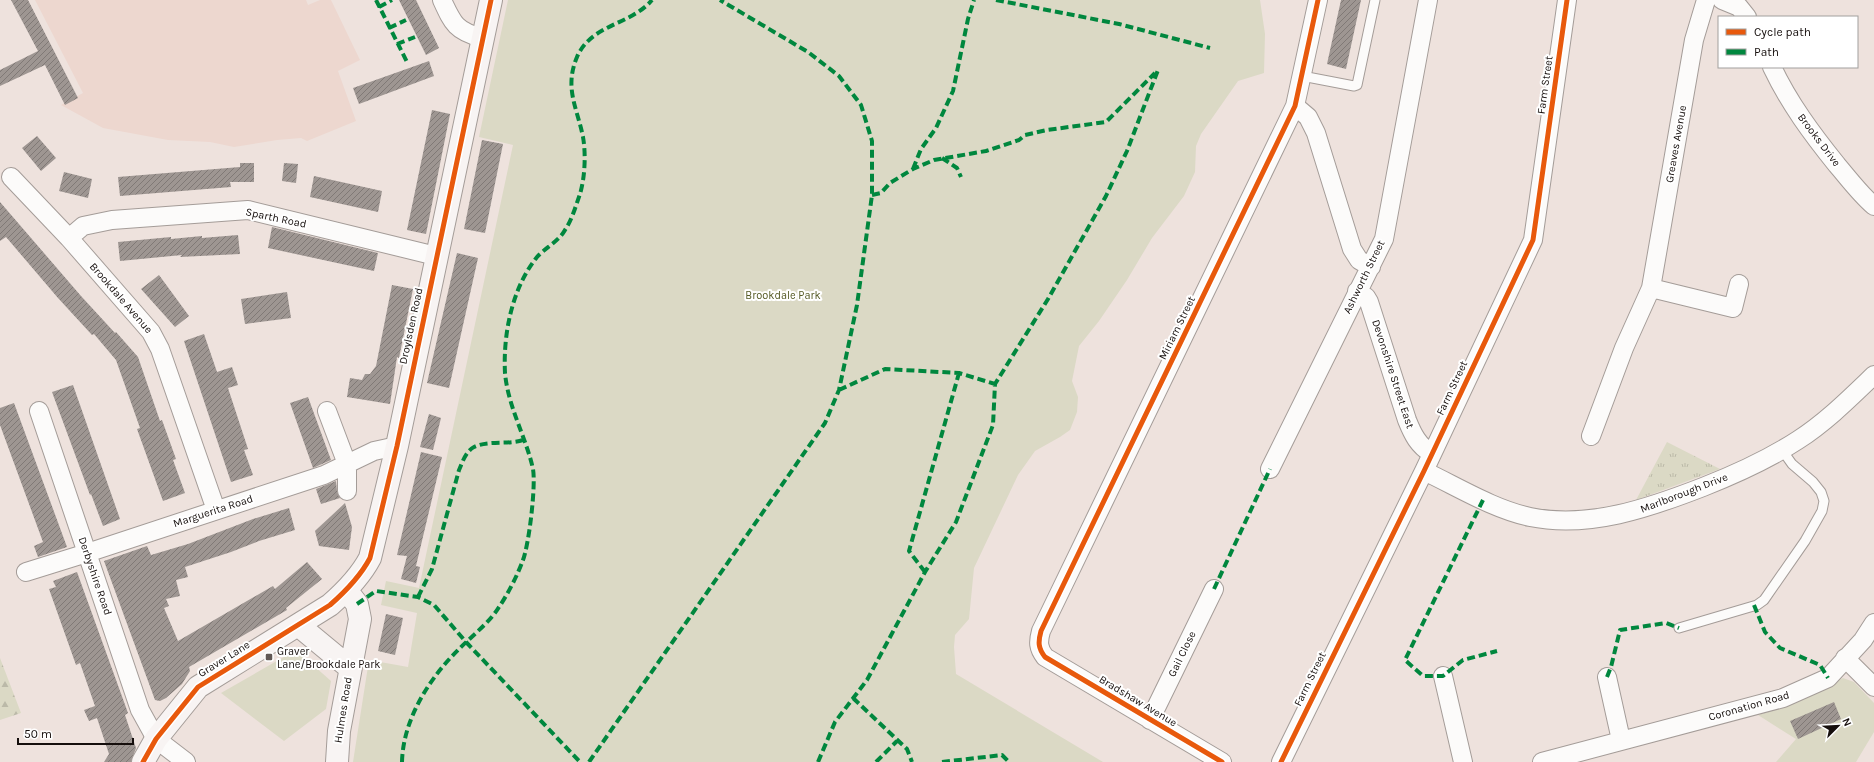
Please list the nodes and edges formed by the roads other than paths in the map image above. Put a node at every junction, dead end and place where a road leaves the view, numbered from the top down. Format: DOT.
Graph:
graph roads {
  1 [pos="442,0"];
  2 [pos="490,0"];
  3 [pos="1318,0"];
  4 [pos="1376,0"];
  5 [pos="1428,0"];
  6 [pos="1567,0"];
  7 [pos="1706,0"];
  8 [pos="1722,0"];
  9 [pos="1746,16"];
  10 [pos="482,38"];
  11 [pos="1773,68"];
  12 [pos="1302,76"];
  13 [pos="1295,106"];
  14 [pos="11,177"];
  15 [pos="1874,206"];
  16 [pos="69,238"];
  17 [pos="436,256"];
  18 [pos="1371,267"];
  19 [pos="1739,284"];
  20 [pos="1651,288"];
  21 [pos="1357,291"];
  22 [pos="1874,375"];
  23 [pos="39,411"];
  24 [pos="327,411"];
  25 [pos="1591,436"];
  26 [pos="397,446"];
  27 [pos="1782,450"];
  28 [pos="1432,454"];
  29 [pos="347,464"];
  30 [pos="1270,468"];
  31 [pos="1424,471"];
  32 [pos="347,491"];
  33 [pos="216,510"];
  34 [pos="87,553"];
  35 [pos="26,572"];
  36 [pos="1214,589"];
  37 [pos="347,591"];
  38 [pos="1874,623"];
  39 [pos="298,624"];
  40 [pos="1679,628"];
  41 [pos="1045,657"];
  42 [pos="1845,658"];
  43 [pos="350,668"];
  44 [pos="1443,676"];
  45 [pos="1606,677"];
  46 [pos="1874,687"];
  47 [pos="1150,720"];
  48 [pos="156,739"];
  49 [pos="1621,740"];
  50 [pos="143,762"];
  51 [pos="186,762"];
  52 [pos="337,762"];
  53 [pos="1222,762"];
  54 [pos="1281,762"];
  55 [pos="1463,762"];
  56 [pos="1542,762"];
  1 -- 10 [label="street"];
  2 -- 10 [label="street, Droylsden Road"];
  3 -- 12 [label="street, Miriam Street"];
  4 -- 12 [label="lane"];
  5 -- 18 [label="street, Ashworth Street"];
  6 -- 28 [label="street, Farm Street"];
  7 -- 20 [label="street, Greaves Avenue"];
  8 -- 9 [label="street"];
  10 -- 17 [label="street, Droylsden Road"];
  11 -- 15 [label="street, Brooks Drive"];
  12 -- 13 [label="street, Miriam Street"];
  13 -- 18 [label="street"];
  13 -- 41 [label="street, Miriam Street"];
  14 -- 16 [label="street, Brookdale Avenue"];
  16 -- 17 [label="street, Sparth Road"];
  16 -- 33 [label="street, Brookdale Avenue"];
  17 -- 26 [label="street, Droylsden Road"];
  18 -- 21 [label="street, Ashworth Street"];
  19 -- 20 [label="street"];
  20 -- 25 [label="street, Greaves Avenue"];
  21 -- 28 [label="street, Devonshire Street East"];
  21 -- 30 [label="street, Ashworth Street"];
  22 -- 27 [label="street, Marlborough Drive"];
  23 -- 34 [label="street, Derbyshire Road"];
  24 -- 29 [label="street"];
  26 -- 29 [label="street, Marguerita Road"];
  26 -- 37 [label="street, Droylsden Road"];
  27 -- 31 [label="street, Marlborough Drive"];
  27 -- 40 [label="lane"];
  28 -- 31 [label="street, Farm Street"];
  29 -- 32 [label="street"];
  29 -- 33 [label="street, Marguerita Road"];
  31 -- 54 [label="street, Farm Street"];
  33 -- 34 [label="street, Marguerita Road"];
  34 -- 35 [label="street, Marguerita Road"];
  34 -- 48 [label="street, Derbyshire Road"];
  36 -- 47 [label="street, Gail Close"];
  37 -- 39 [label="street, Droylsden Road"];
  37 -- 43 [label="street, Hulmes Road"];
  38 -- 42 [label="street, Coronation Road"];
  39 -- 43 [label="street"];
  39 -- 48 [label="street, Graver Lane"];
  41 -- 47 [label="street, Bradshaw Avenue"];
  42 -- 46 [label="street"];
  42 -- 49 [label="street, Coronation Road"];
  43 -- 52 [label="street, Hulmes Road"];
  44 -- 55 [label="street"];
  45 -- 49 [label="street"];
  47 -- 53 [label="street, Bradshaw Avenue"];
  48 -- 50 [label="street, Graver Lane"];
  48 -- 51 [label="street"];
  49 -- 56 [label="street, Coronation Road"];
}
